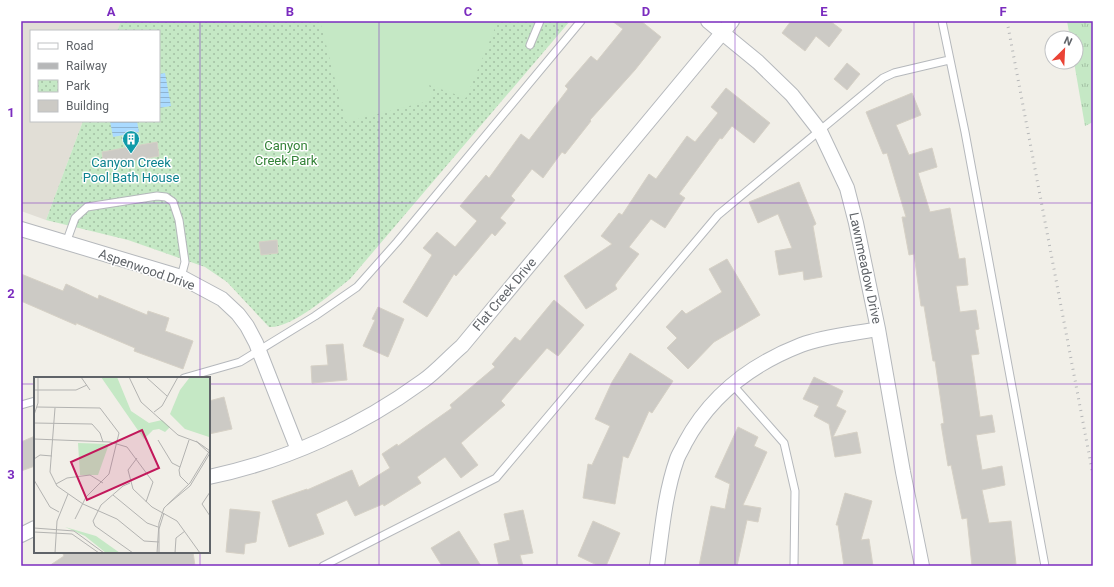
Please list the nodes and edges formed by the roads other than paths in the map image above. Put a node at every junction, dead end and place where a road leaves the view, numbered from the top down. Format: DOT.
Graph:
graph roads {
  1 [pos="540,21"];
  2 [pos="581,21"];
  3 [pos="708,21"];
  4 [pos="732,21"];
  5 [pos="942,21"];
  6 [pos="723,32"];
  7 [pos="530,45"];
  8 [pos="949,60"];
  9 [pos="820,131"];
  10 [pos="21,229"];
  11 [pos="66,243"];
  12 [pos="180,277"];
  13 [pos="878,329"];
  14 [pos="259,350"];
  15 [pos="188,377"];
  16 [pos="732,384"];
  17 [pos="34,401"];
  18 [pos="21,405"];
  19 [pos="298,450"];
  20 [pos="210,478"];
  21 [pos="34,528"];
  22 [pos="21,535"];
  23 [pos="323,566"];
  24 [pos="657,566"];
  25 [pos="794,566"];
  26 [pos="922,566"];
  27 [pos="1045,566"];
  1 -- 7 [label="lane"];
  2 -- 14 [label="lane"];
  3 -- 6 [label="street, Lawnmeadow Drive"];
  4 -- 6 [label="street, Flat Creek Drive"];
  5 -- 8 [label="lane"];
  6 -- 9 [label="street, Lawnmeadow Drive"];
  6 -- 19 [label="street, Flat Creek Drive"];
  8 -- 9 [label="lane"];
  8 -- 27 [label="lane"];
  9 -- 13 [label="street, Lawnmeadow Drive"];
  9 -- 23 [label="lane"];
  10 -- 11 [label="street, Aspenwood Drive"];
  11 -- 12 [label="street, Aspenwood Drive"];
  11 -- 12 [label="lane"];
  12 -- 14 [label="street, Aspenwood Drive"];
  13 -- 16 [label="street"];
  13 -- 26 [label="street, Lawnmeadow Drive"];
  14 -- 15 [label="lane"];
  14 -- 19 [label="street, Aspenwood Drive"];
  16 -- 24 [label="street"];
  16 -- 25 [label="lane"];
  17 -- 18 [label="lane"];
  19 -- 20 [label="street, Flat Creek Drive"];
  21 -- 22 [label="street"];
}
